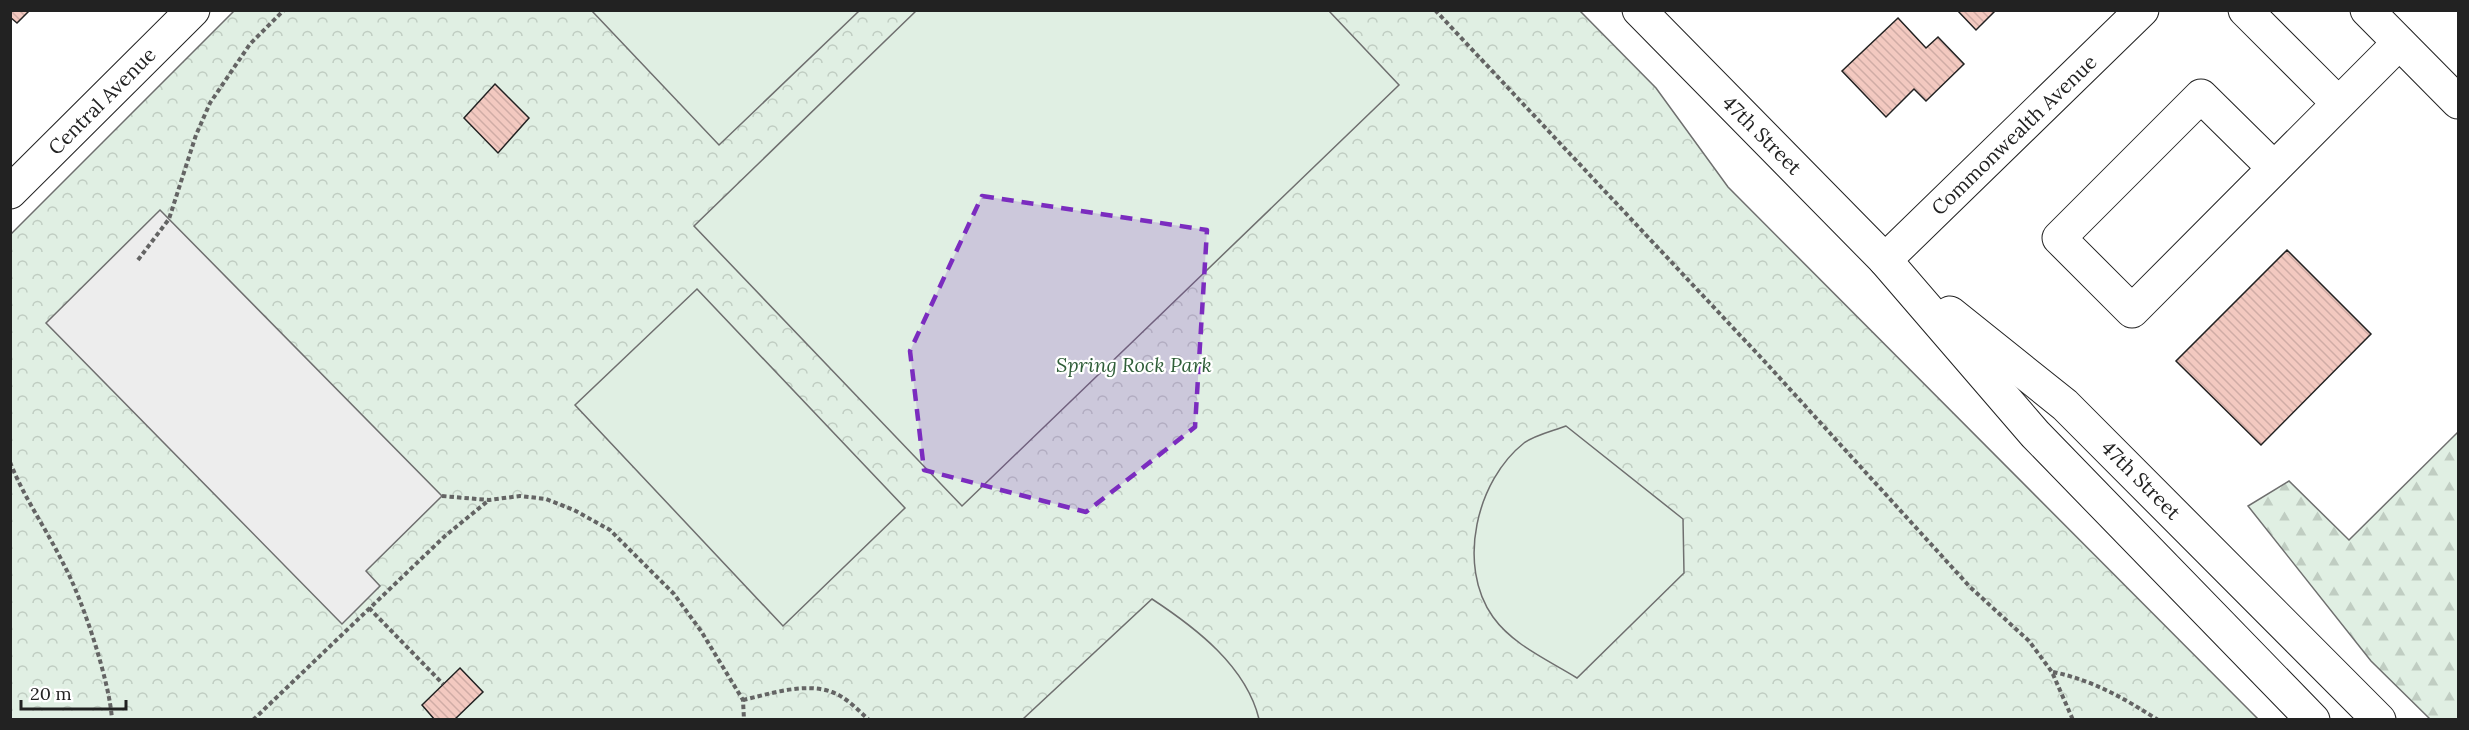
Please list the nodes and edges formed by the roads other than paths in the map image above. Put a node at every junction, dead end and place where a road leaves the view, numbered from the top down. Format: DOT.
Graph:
graph roads {
  1 [pos="193,10"];
  2 [pos="1639,10"];
  3 [pos="2142,10"];
  4 [pos="2245,10"];
  5 [pos="2367,10"];
  6 [pos="2399,43"];
  7 [pos="2458,102"];
  8 [pos="2338,103"];
  9 [pos="2274,168"];
  10 [pos="10,192"];
  11 [pos="1885,260"];
  12 [pos="2313,720"];
  13 [pos="2379,720"];
  1 -- 10 [label="main road, Central Avenue"];
  2 -- 11 [label="main road, 47th Street"];
  3 -- 11 [label="main road, Commonwealth Avenue"];
  4 -- 8 [label="main road"];
  5 -- 6 [label="main road"];
  6 -- 7 [label="main road"];
  6 -- 8 [label="main road"];
  8 -- 9 [label="main road"];
  9 -- 9 [label="main road"];
  11 -- 12 [label="main road, 47th Street"];
  11 -- 13 [label="main road, 47th Street"];
}
